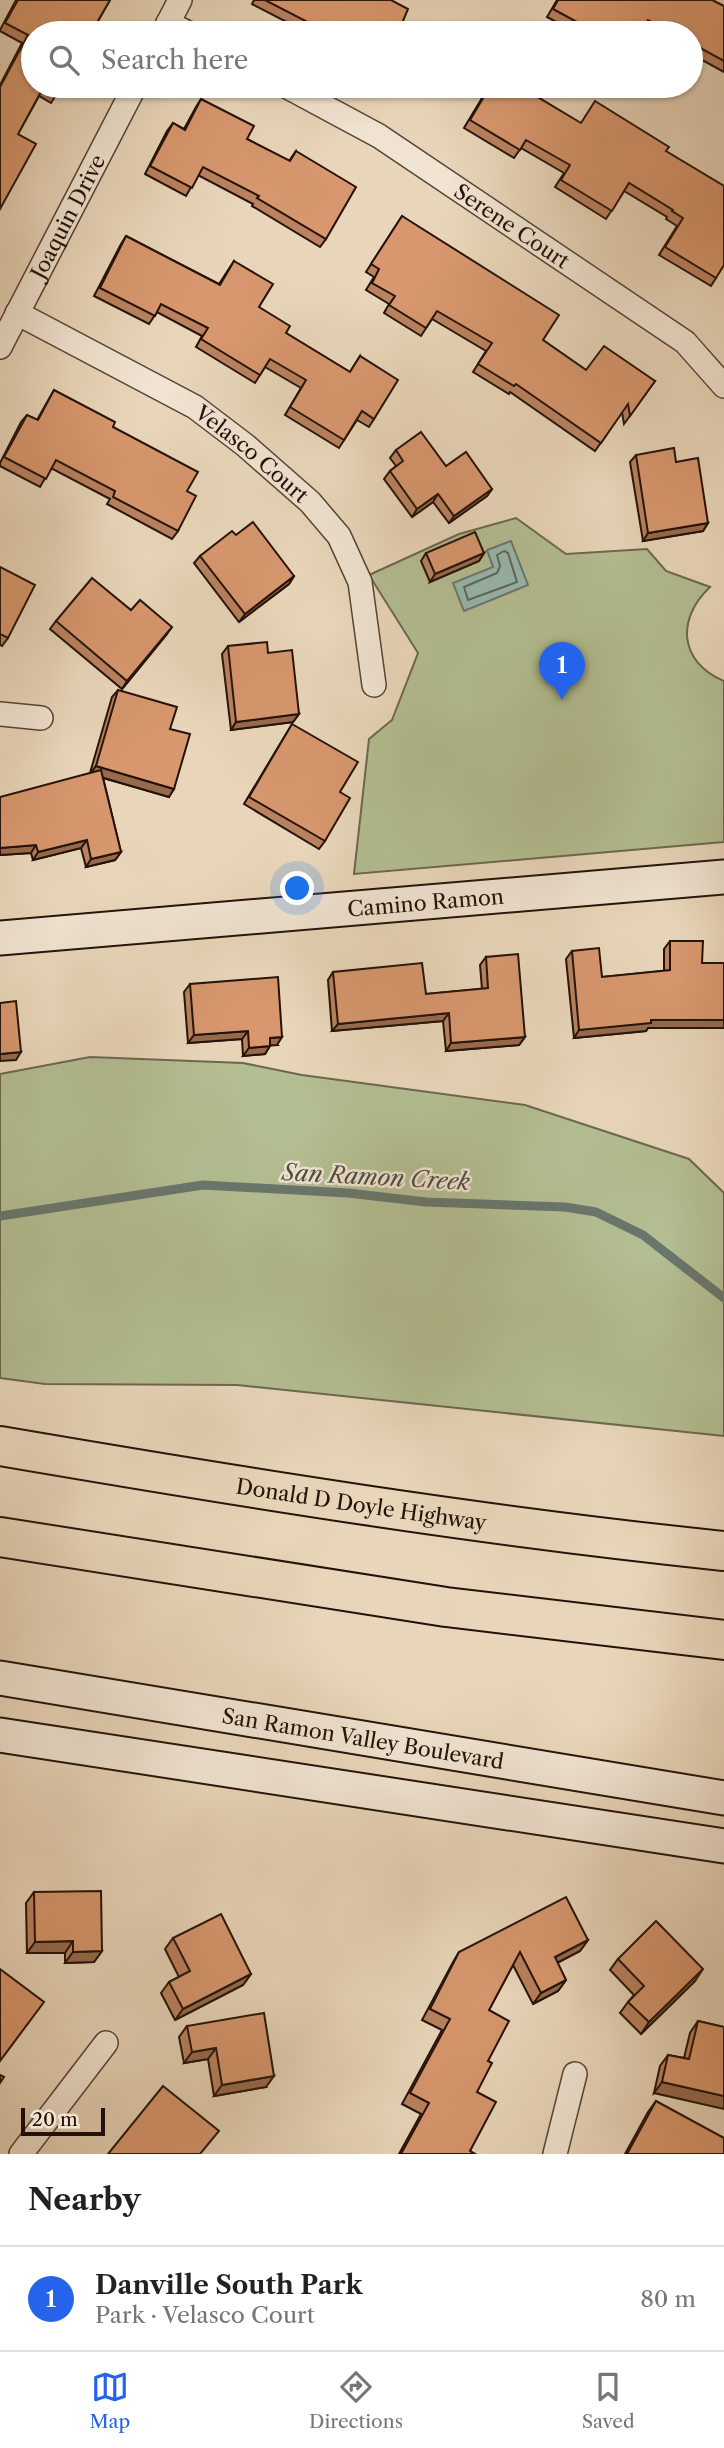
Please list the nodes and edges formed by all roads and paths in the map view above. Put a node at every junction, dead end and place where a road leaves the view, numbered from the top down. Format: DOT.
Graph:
graph roads {
  1 [pos="180,0"];
  2 [pos="175,21"];
  3 [pos="129,98"];
  4 [pos="308,98"];
  5 [pos="17,313"];
  6 [pos="0,347"];
  7 [pos="724,386"];
  8 [pos="374,685"];
  9 [pos="0,714"];
  10 [pos="41,718"];
  11 [pos="724,877"];
  12 [pos="0,938"];
  13 [pos="0,1446"];
  14 [pos="0,1537"];
  15 [pos="724,1551"];
  16 [pos="724,1640"];
  17 [pos="0,1678"];
  18 [pos="0,1735"];
  19 [pos="724,1798"];
  20 [pos="724,1846"];
  21 [pos="106,2043"];
  22 [pos="575,2074"];
  23 [pos="21,2154"];
  24 [pos="555,2154"];
  1 -- 2 [label="street"];
  3 -- 5 [label="street, Joaquin Drive"];
  4 -- 7 [label="street, Serene Court"];
  5 -- 6 [label="street, Joaquin Drive"];
  5 -- 8 [label="street, Velasco Court"];
  9 -- 10 [label="street"];
  11 -- 12 [label="main road, Camino Ramon"];
  13 -- 15 [label="highway, Donald D Doyle Highway"];
  14 -- 16 [label="highway"];
  17 -- 19 [label="main road, San Ramon Valley Boulevard"];
  18 -- 20 [label="main road"];
  21 -- 23 [label="street"];
  22 -- 24 [label="street"];
}
